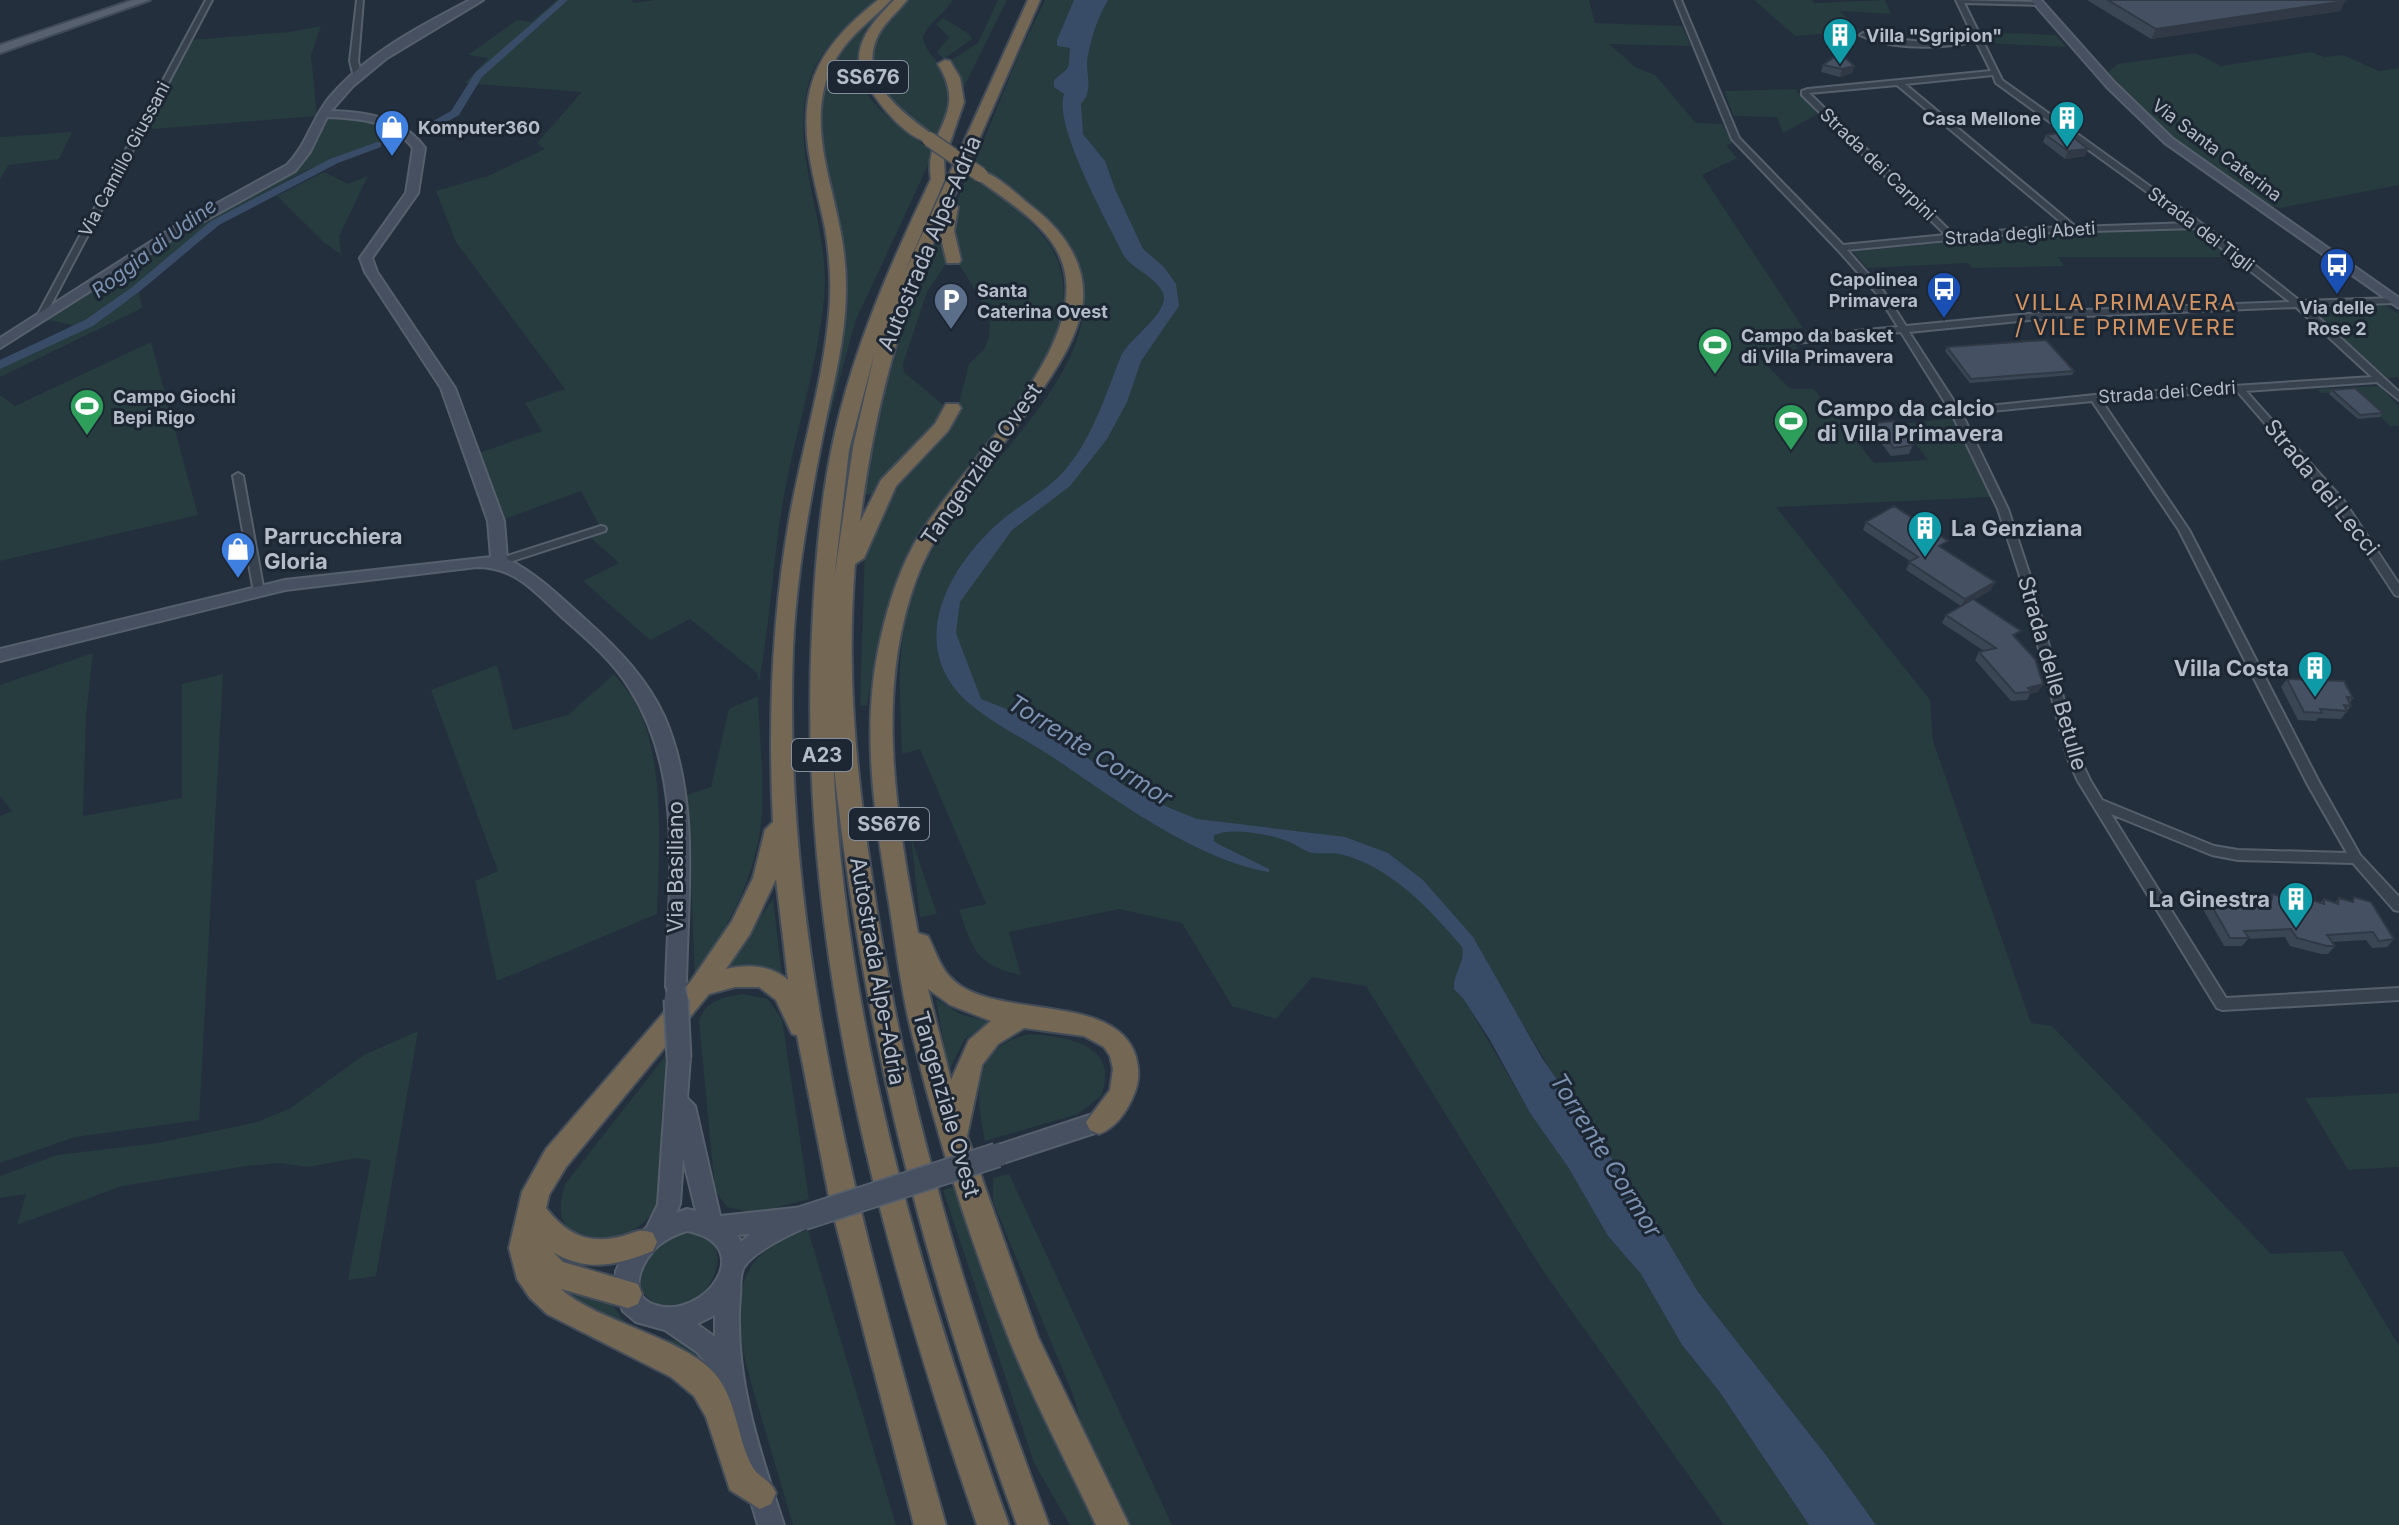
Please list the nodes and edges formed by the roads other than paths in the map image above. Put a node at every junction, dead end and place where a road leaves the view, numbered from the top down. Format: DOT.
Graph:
graph roads {
  1 [pos="144,0"];
  2 [pos="209,0"];
  3 [pos="360,0"];
  4 [pos="478,0"];
  5 [pos="885,0"];
  6 [pos="901,0"];
  7 [pos="1020,0"];
  8 [pos="1034,0"];
  9 [pos="1678,0"];
  10 [pos="1959,0"];
  11 [pos="2038,2"];
  12 [pos="1863,35"];
  13 [pos="1977,39"];
  14 [pos="0,49"];
  15 [pos="945,64"];
  16 [pos="1995,73"];
  17 [pos="358,77"];
  18 [pos="1898,82"];
  19 [pos="324,114"];
  20 [pos="948,175"];
  21 [pos="2198,225"];
  22 [pos="2073,228"];
  23 [pos="1952,237"];
  24 [pos="1841,248"];
  25 [pos="953,260"];
  26 [pos="2396,302"];
  27 [pos="2297,303"];
  28 [pos="40,318"];
  29 [pos="1905,329"];
  30 [pos="1796,340"];
  31 [pos="0,344"];
  32 [pos="2379,379"];
  33 [pos="2238,387"];
  34 [pos="2399,397"];
  35 [pos="2095,398"];
  36 [pos="952,408"];
  37 [pos="1956,412"];
  38 [pos="238,476"];
  39 [pos="601,529"];
  40 [pos="499,562"];
  41 [pos="843,581"];
  42 [pos="259,592"];
  43 [pos="2399,592"];
  44 [pos="0,655"];
  45 [pos="782,789"];
  46 [pos="2099,804"];
  47 [pos="2356,858"];
  48 [pos="898,890"];
  49 [pos="2399,906"];
  50 [pos="688,987"];
  51 [pos="2399,994"];
  52 [pos="1023,1017"];
  53 [pos="680,1068"];
  54 [pos="818,1081"];
  55 [pos="1099,1122"];
  56 [pos="954,1143"];
  57 [pos="531,1210"];
  58 [pos="797,1220"];
  59 [pos="714,1225"];
  60 [pos="650,1236"];
  61 [pos="733,1269"];
  62 [pos="628,1294"];
  63 [pos="670,1320"];
  64 [pos="731,1374"];
  65 [pos="760,1493"];
  66 [pos="771,1525"];
  67 [pos="930,1525"];
  68 [pos="993,1525"];
  69 [pos="1033,1525"];
  70 [pos="1113,1525"];
  1 -- 14 [label="main road"];
  2 -- 28 [label="street, Via Camillo Giussani"];
  3 -- 17 [label="street"];
  4 -- 17 [label="street"];
  5 -- 45 [label="highway, SS676"];
  6 -- 48 [label="highway, Tangenziale Ovest / SS676, bridge"];
  7 -- 20 [label="highway, Autostrada Alpe-Adria / A23"];
  8 -- 20 [label="highway, Autostrada Alpe-Adria / A23"];
  9 -- 24 [label="street, Strada delle Betulle"];
  10 -- 11 [label="street"];
  10 -- 13 [label="street, Strada dei Tigli"];
  11 -- 26 [label="street, Via Santa Caterina"];
  12 -- 13 [label="street"];
  13 -- 16 [label="street, Strada dei Tigli"];
  15 -- 20 [label="highway"];
  16 -- 18 [label="street"];
  16 -- 21 [label="street, Strada dei Tigli"];
  17 -- 19 [label="street"];
  18 -- 22 [label="street"];
  18 -- 23 [label="street, Strada dei Carpini"];
  19 -- 28 [label="street"];
  19 -- 40 [label="street"];
  20 -- 25 [label="highway"];
  20 -- 41 [label="highway, Autostrada Alpe-Adria / A23"];
  20 -- 68 [label="highway, Autostrada Alpe-Adria / A23"];
  21 -- 22 [label="street, Strada degli Abeti"];
  21 -- 27 [label="street, Strada dei Tigli"];
  22 -- 23 [label="street, Strada degli Abeti"];
  23 -- 24 [label="street, Strada degli Abeti"];
  24 -- 29 [label="street, Strada delle Betulle"];
  26 -- 27 [label="street"];
  27 -- 29 [label="street"];
  27 -- 32 [label="street, Strada dei Tigli"];
  28 -- 31 [label="street"];
  29 -- 30 [label="street"];
  29 -- 37 [label="street, Strada delle Betulle"];
  32 -- 33 [label="street, Strada dei Cedri"];
  32 -- 34 [label="street, Strada dei Tigli"];
  33 -- 35 [label="street, Strada dei Cedri"];
  33 -- 43 [label="street, Strada dei Lecci"];
  35 -- 37 [label="street, Strada dei Cedri"];
  35 -- 47 [label="street"];
  36 -- 41 [label="highway"];
  37 -- 46 [label="street, Strada delle Betulle"];
  38 -- 42 [label="street"];
  39 -- 40 [label="street"];
  40 -- 42 [label="street"];
  40 -- 50 [label="street, Via Basiliano"];
  41 -- 69 [label="highway, Autostrada Alpe-Adria / A23"];
  42 -- 44 [label="street"];
  45 -- 50 [label="highway"];
  45 -- 54 [label="highway, SS676"];
  46 -- 47 [label="street"];
  46 -- 51 [label="street, Strada delle Betulle"];
  47 -- 49 [label="street"];
  48 -- 52 [label="highway"];
  48 -- 56 [label="highway, Tangenziale Ovest / SS676"];
  50 -- 53 [label="street, Via Basiliano, bridge"];
  50 -- 54 [label="highway"];
  50 -- 57 [label="highway"];
  52 -- 55 [label="highway"];
  52 -- 56 [label="highway"];
  53 -- 59 [label="street, Via Basiliano"];
  53 -- 60 [label="street, Via Basiliano"];
  54 -- 67 [label="highway, SS676"];
  55 -- 58 [label="street, bridge"];
  56 -- 70 [label="highway, Tangenziale Ovest / SS676"];
  57 -- 60 [label="highway"];
  57 -- 62 [label="highway"];
  57 -- 65 [label="highway"];
  58 -- 59 [label="street"];
  58 -- 61 [label="street"];
  59 -- 60 [label="street"];
  59 -- 61 [label="street"];
  60 -- 62 [label="street"];
  61 -- 63 [label="street"];
  61 -- 64 [label="street"];
  62 -- 63 [label="street"];
  63 -- 64 [label="street"];
  64 -- 65 [label="street"];
  65 -- 66 [label="street"];
}
